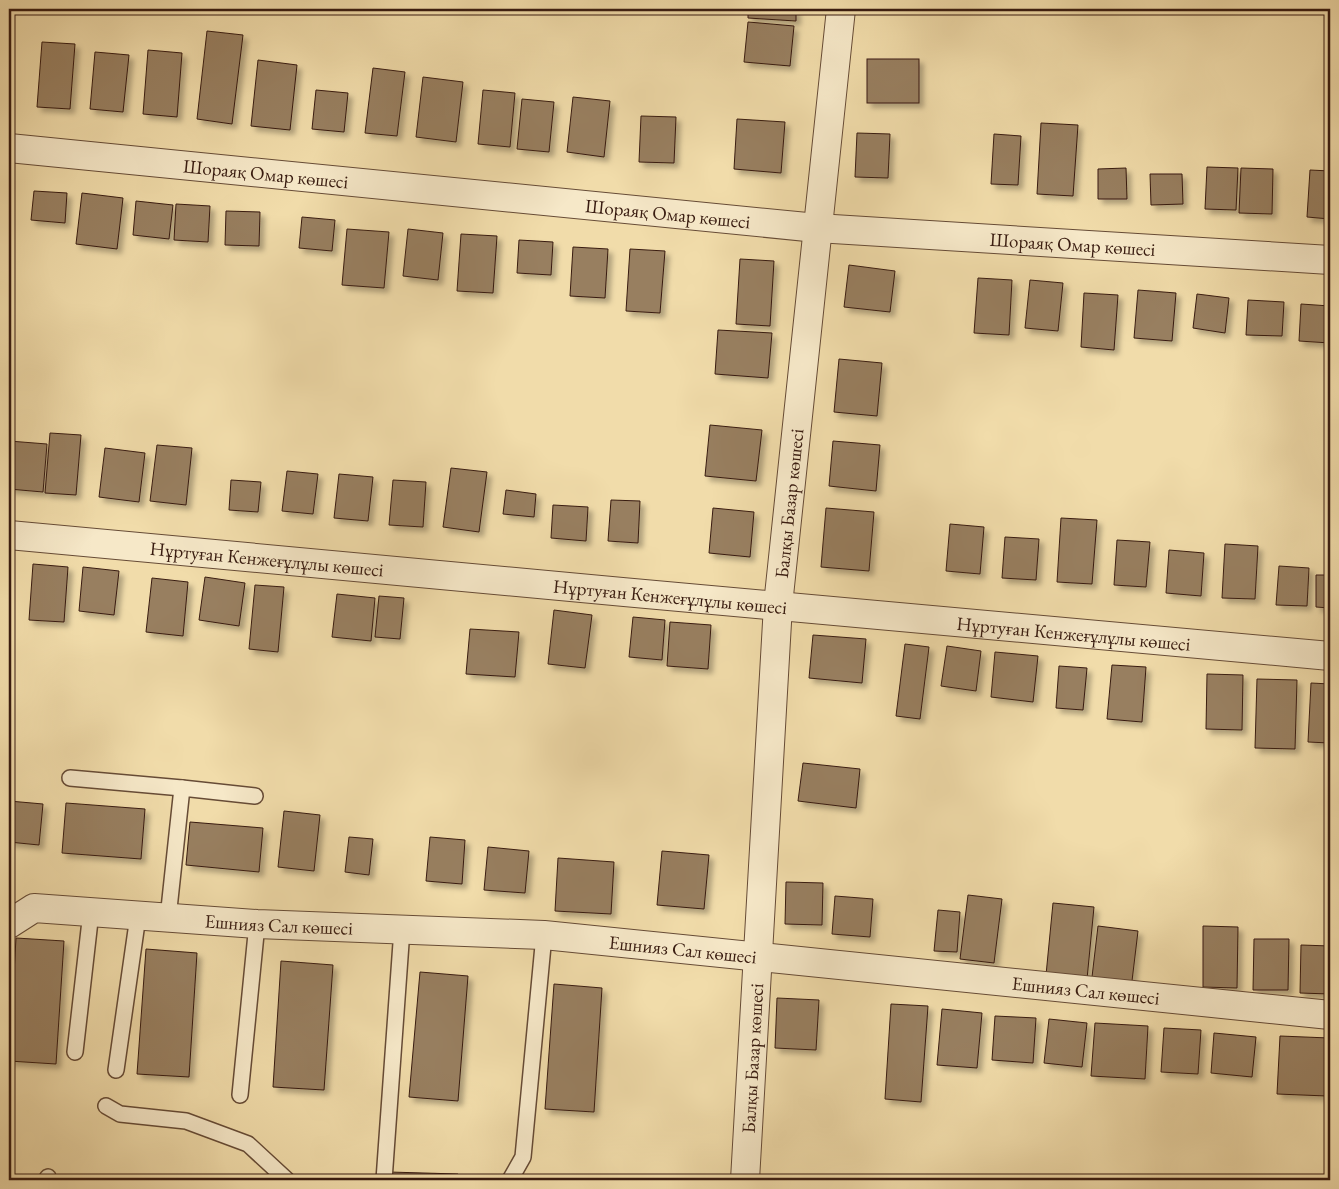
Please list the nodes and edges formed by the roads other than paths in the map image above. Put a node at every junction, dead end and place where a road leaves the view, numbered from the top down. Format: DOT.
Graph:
graph roads {
  1 [pos="841,9"];
  2 [pos="9,148"];
  3 [pos="817,228"];
  4 [pos="1330,260"];
  5 [pos="9,535"];
  6 [pos="778,605"];
  7 [pos="1330,656"];
  8 [pos="70,778"];
  9 [pos="182,788"];
  10 [pos="255,796"];
  11 [pos="91,912"];
  12 [pos="138,916"];
  13 [pos="168,918"];
  14 [pos="9,924"];
  15 [pos="256,924"];
  16 [pos="402,929"];
  17 [pos="544,935"];
  18 [pos="758,957"];
  19 [pos="1330,1015"];
  20 [pos="75,1052"];
  21 [pos="116,1070"];
  22 [pos="240,1094"];
  23 [pos="106,1106"];
  24 [pos="287,1180"];
  25 [pos="384,1180"];
  26 [pos="510,1180"];
  27 [pos="745,1180"];
  1 -- 3 [label="street, Балқы Базар көшесі"];
  2 -- 3 [label="street, Шораяқ Омар көшесі"];
  3 -- 4 [label="street, Шораяқ Омар көшесі"];
  3 -- 6 [label="street, Балқы Базар көшесі"];
  5 -- 6 [label="street, Нұртуған Кенжеғұлұлы көшесі"];
  6 -- 7 [label="street, Нұртуған Кенжеғұлұлы көшесі"];
  6 -- 18 [label="street, Балқы Базар көшесі"];
  8 -- 9 [label="lane"];
  9 -- 10 [label="lane"];
  9 -- 13 [label="lane"];
  11 -- 12 [label="street, Ешнияз Сал көшесі"];
  11 -- 14 [label="street, Ешнияз Сал көшесі"];
  11 -- 20 [label="lane"];
  12 -- 13 [label="street, Ешнияз Сал көшесі"];
  12 -- 21 [label="lane"];
  13 -- 15 [label="street, Ешнияз Сал көшесі"];
  15 -- 16 [label="street, Ешнияз Сал көшесі"];
  15 -- 22 [label="lane"];
  16 -- 17 [label="street, Ешнияз Сал көшесі"];
  16 -- 25 [label="lane"];
  17 -- 18 [label="street, Ешнияз Сал көшесі"];
  17 -- 26 [label="lane"];
  18 -- 19 [label="street, Ешнияз Сал көшесі"];
  18 -- 27 [label="street, Балқы Базар көшесі"];
  23 -- 24 [label="lane"];
}
